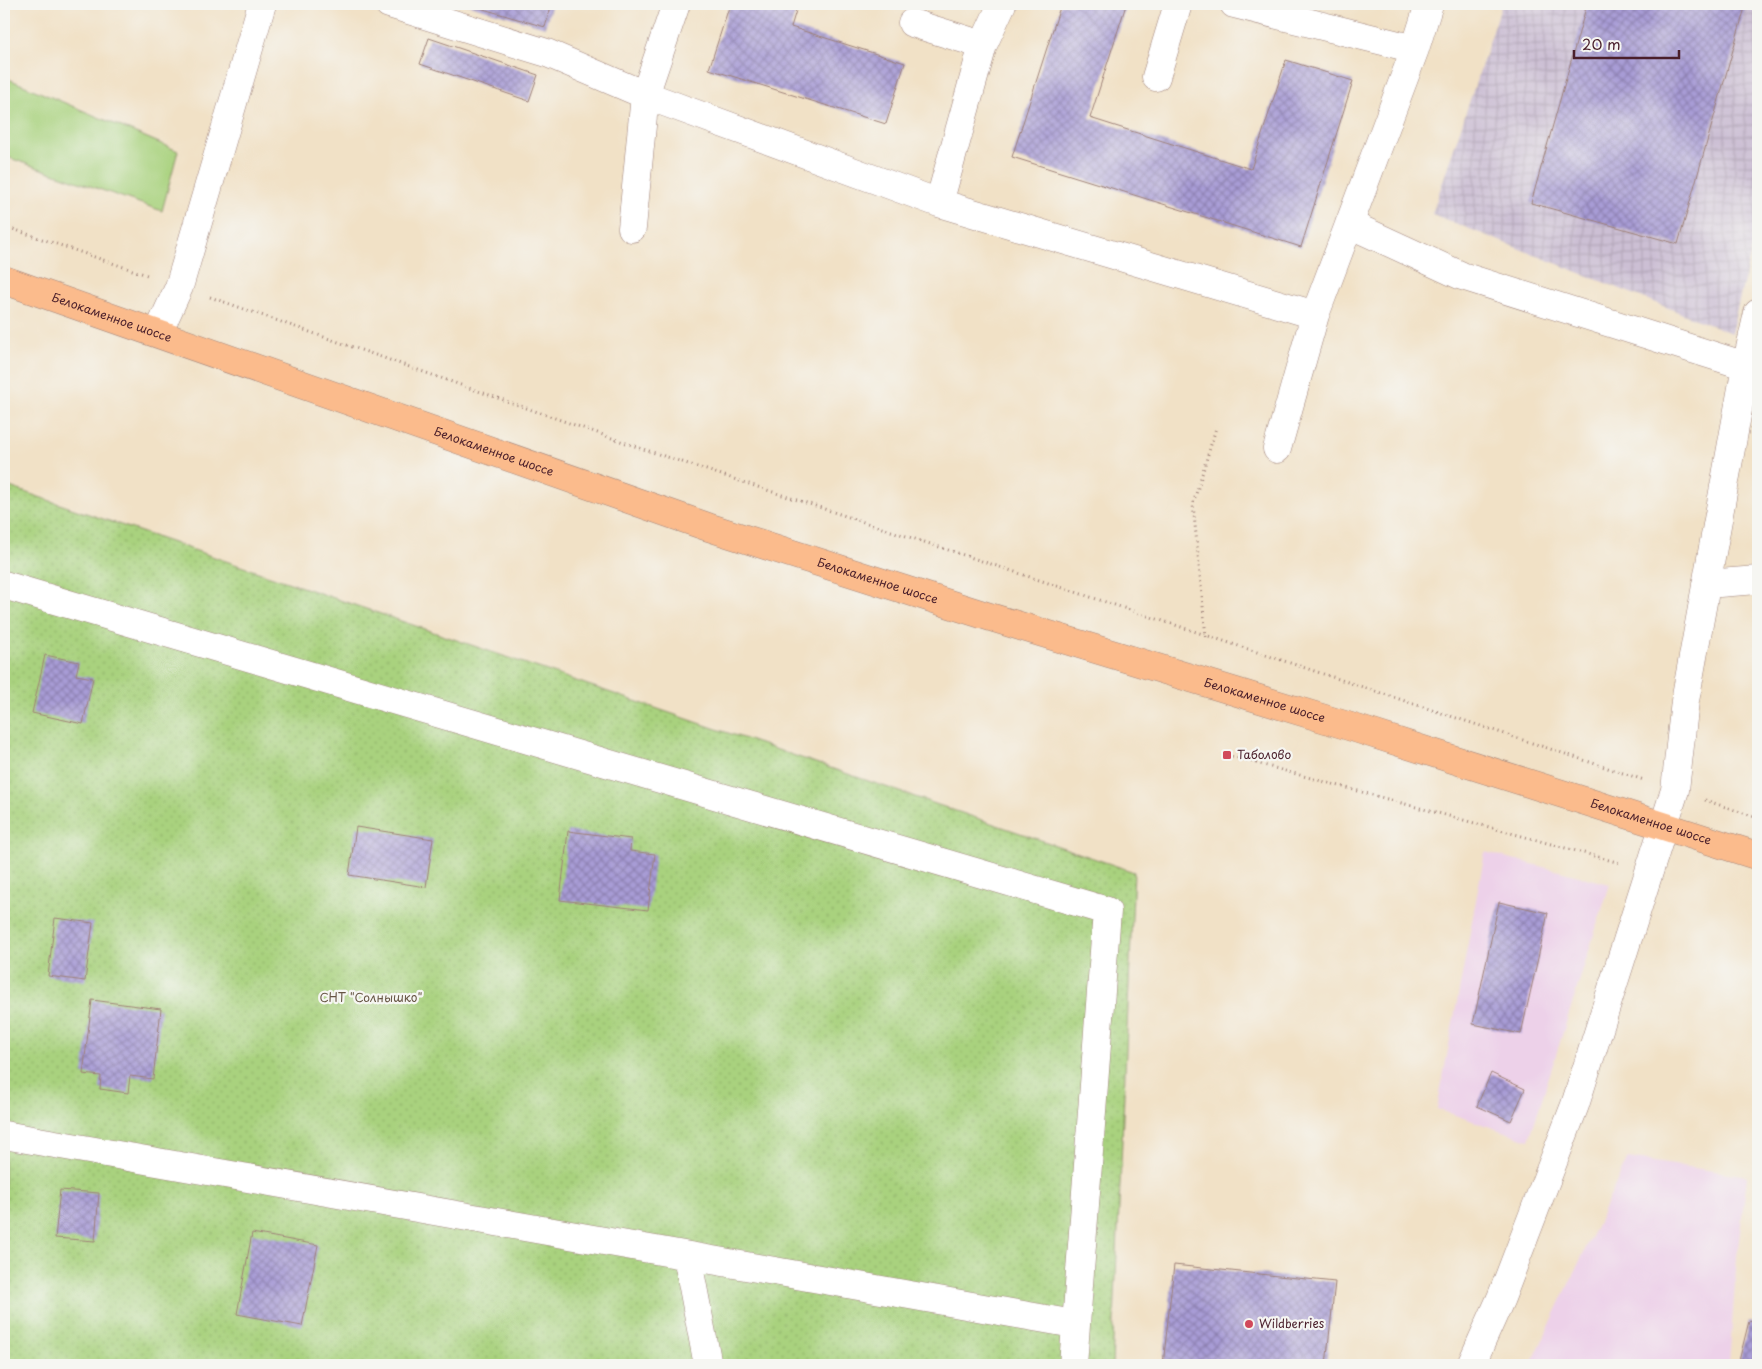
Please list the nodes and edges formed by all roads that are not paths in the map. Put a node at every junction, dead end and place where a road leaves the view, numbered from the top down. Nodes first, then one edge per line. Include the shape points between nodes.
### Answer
1 (262, 4) edge
2 (389, 4) edge
3 (676, 4) edge
4 (1002, 4) edge
5 (1178, 4) edge
6 (1234, 4) edge
7 (1429, 4) edge
8 (912, 23) dead end
9 (983, 45) junction
10 (1415, 49) junction
11 (1156, 77) dead end
12 (645, 95) junction
13 (938, 203) junction
14 (1349, 224) junction
15 (632, 228) dead end
16 (4, 280) edge
17 (1758, 313) edge
18 (1315, 315) junction
19 (158, 333) junction
20 (1746, 366) junction
21 (1277, 449) dead end
22 (1758, 580) edge
23 (1706, 584) junction
24 (4, 585) edge
25 (1664, 826) junction
26 (1758, 856) edge
27 (4, 1135) edge
28 (686, 1256) junction
29 (1074, 1324) junction
30 (708, 1365) edge
31 (1073, 1365) edge
32 (1471, 1365) edge

1 - 19 street via 179,286
2 - 12 street via 548,53
3 - 12 street
4 - 9 street
5 - 11 street
6 - 10 street
7 - 10 street
8 - 9 street
9 - 13 street
10 - 14 street
12 - 13 street
12 - 15 street
13 - 18 street
14 - 18 street
14 - 20 street via 1462,276
16 - 19 main road, Белокаменное шоссе
17 - 20 street
18 - 21 street
19 - 25 main road, Белокаменное шоссе via 708,527
20 - 23 street
22 - 23 street
23 - 25 street via 1685,701 1675,790
24 - 29 street via 1107,911
25 - 26 main road, Белокаменное шоссе
25 - 32 street via 1575,1106 1501,1298
27 - 28 street
28 - 29 street
28 - 30 street
29 - 31 street

